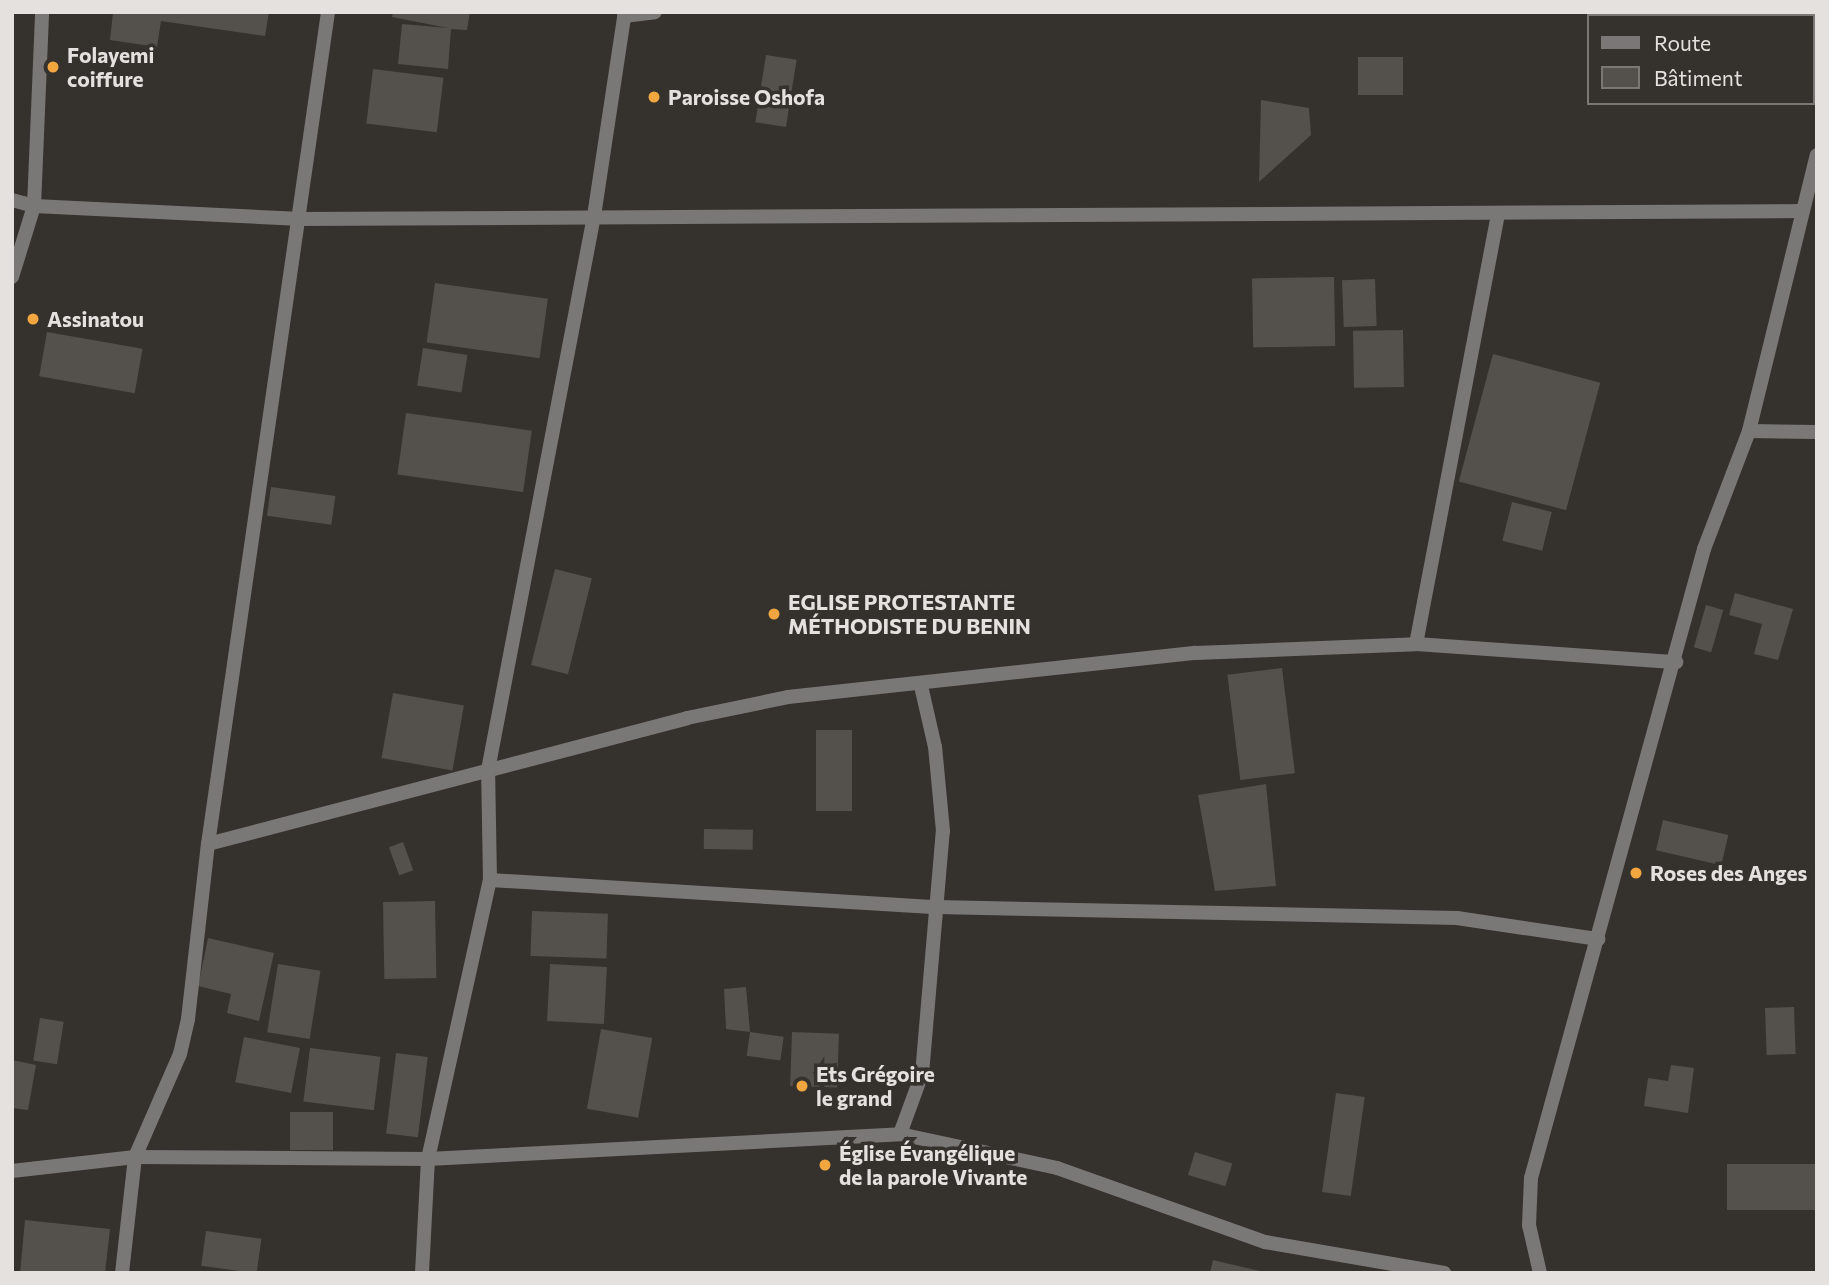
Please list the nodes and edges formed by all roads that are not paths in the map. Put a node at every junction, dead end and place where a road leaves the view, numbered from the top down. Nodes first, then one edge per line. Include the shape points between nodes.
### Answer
1 (42, 12) edge
2 (328, 12) edge
3 (655, 12) edge
4 (625, 14) edge
5 (1817, 155) edge
6 (12, 200) edge
7 (34, 206) junction
8 (1801, 211) junction
9 (1498, 214) junction
10 (594, 216) junction
11 (296, 219) junction
12 (12, 277) edge
13 (1749, 431) junction
14 (1817, 432) edge
15 (1416, 644) junction
16 (1676, 662) junction
17 (921, 686) junction
18 (488, 770) junction
19 (208, 844) junction
20 (490, 880) junction
21 (936, 906) junction
22 (1598, 939) junction
23 (900, 1134) junction
24 (135, 1157) junction
25 (428, 1159) junction
26 (12, 1171) edge
27 (122, 1273) edge
28 (422, 1273) edge
29 (1444, 1273) edge
30 (1540, 1273) edge

1 - 7 street
2 - 11 street
3 - 4 street
4 - 10 street
5 - 8 street
6 - 7 street
7 - 11 street
7 - 12 street
8 - 9 street
8 - 13 street
9 - 10 street
9 - 15 street
10 - 11 street
10 - 18 street
11 - 19 street
13 - 14 street
13 - 16 street via 1704,549
15 - 16 street
15 - 17 street via 1196,653
16 - 22 street
17 - 18 street via 788,697
17 - 21 street via 935,747 943,831
18 - 19 street
18 - 20 street
19 - 24 street via 180,1054
20 - 21 street
20 - 25 street
21 - 22 street via 1457,918
21 - 23 street via 934,977 922,1074
22 - 30 street via 1531,1178 1529,1225
23 - 25 street
23 - 29 street via 1057,1168 1265,1242
24 - 25 street
24 - 26 street
24 - 27 street
25 - 28 street

